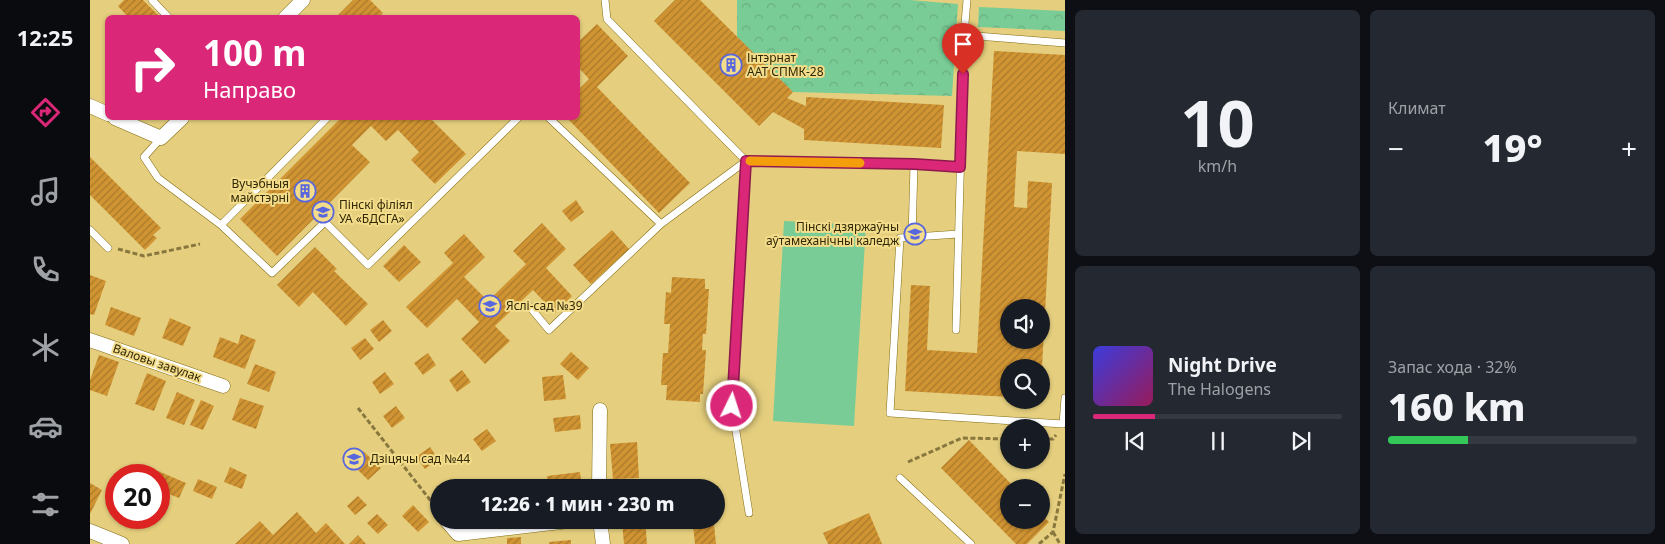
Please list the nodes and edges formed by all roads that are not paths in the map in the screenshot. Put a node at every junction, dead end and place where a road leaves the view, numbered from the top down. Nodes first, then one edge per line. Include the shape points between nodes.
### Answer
1 (152, 0) edge
2 (302, 0) edge
3 (605, 0) edge
4 (967, 0) edge
5 (166, 15) edge
6 (288, 15) edge
7 (964, 35) junction
8 (1065, 43) edge
9 (90, 106) edge
10 (105, 113) edge
11 (120, 120) edge
12 (180, 120) edge
13 (325, 120) edge
14 (516, 120) edge
15 (550, 120) edge
16 (161, 138) junction
17 (746, 161) junction
18 (914, 164) junction
19 (960, 167) junction
20 (661, 224) junction
21 (221, 225) junction
22 (90, 230) edge
23 (958, 234) junction
24 (912, 238) junction
25 (108, 248) dead end
26 (529, 306) dead end
27 (956, 330) dead end
28 (90, 340) edge
29 (223, 386) dead end
30 (1065, 398) edge
31 (600, 410) dead end
32 (900, 478) dead end
33 (600, 479) edge
34 (749, 513) dead end
35 (454, 529) edge
36 (500, 529) edge
37 (601, 529) edge
38 (90, 532) edge
39 (122, 544) edge
40 (603, 544) edge
41 (971, 544) edge

1 - 5 lane
2 - 6 street
3 - 17 lane via 607,19
4 - 7 lane
7 - 8 lane
7 - 19 lane
9 - 10 street
11 - 16 street
12 - 16 street
13 - 21 lane
14 - 21 lane via 368,265 325,222 272,273
15 - 20 lane
16 - 21 lane via 144,157 149,165 158,178
17 - 18 lane
17 - 20 lane
17 - 34 lane via 732,406
18 - 19 lane
18 - 24 lane
19 - 23 lane
20 - 26 lane via 550,330
22 - 25 lane
23 - 24 lane
23 - 27 lane
24 - 30 lane via 900,238 890,413 1064,424
28 - 29 street, Валовы завулак
31 - 33 street
32 - 41 lane
35 - 36 street via 458,534
37 - 40 street
38 - 39 street

